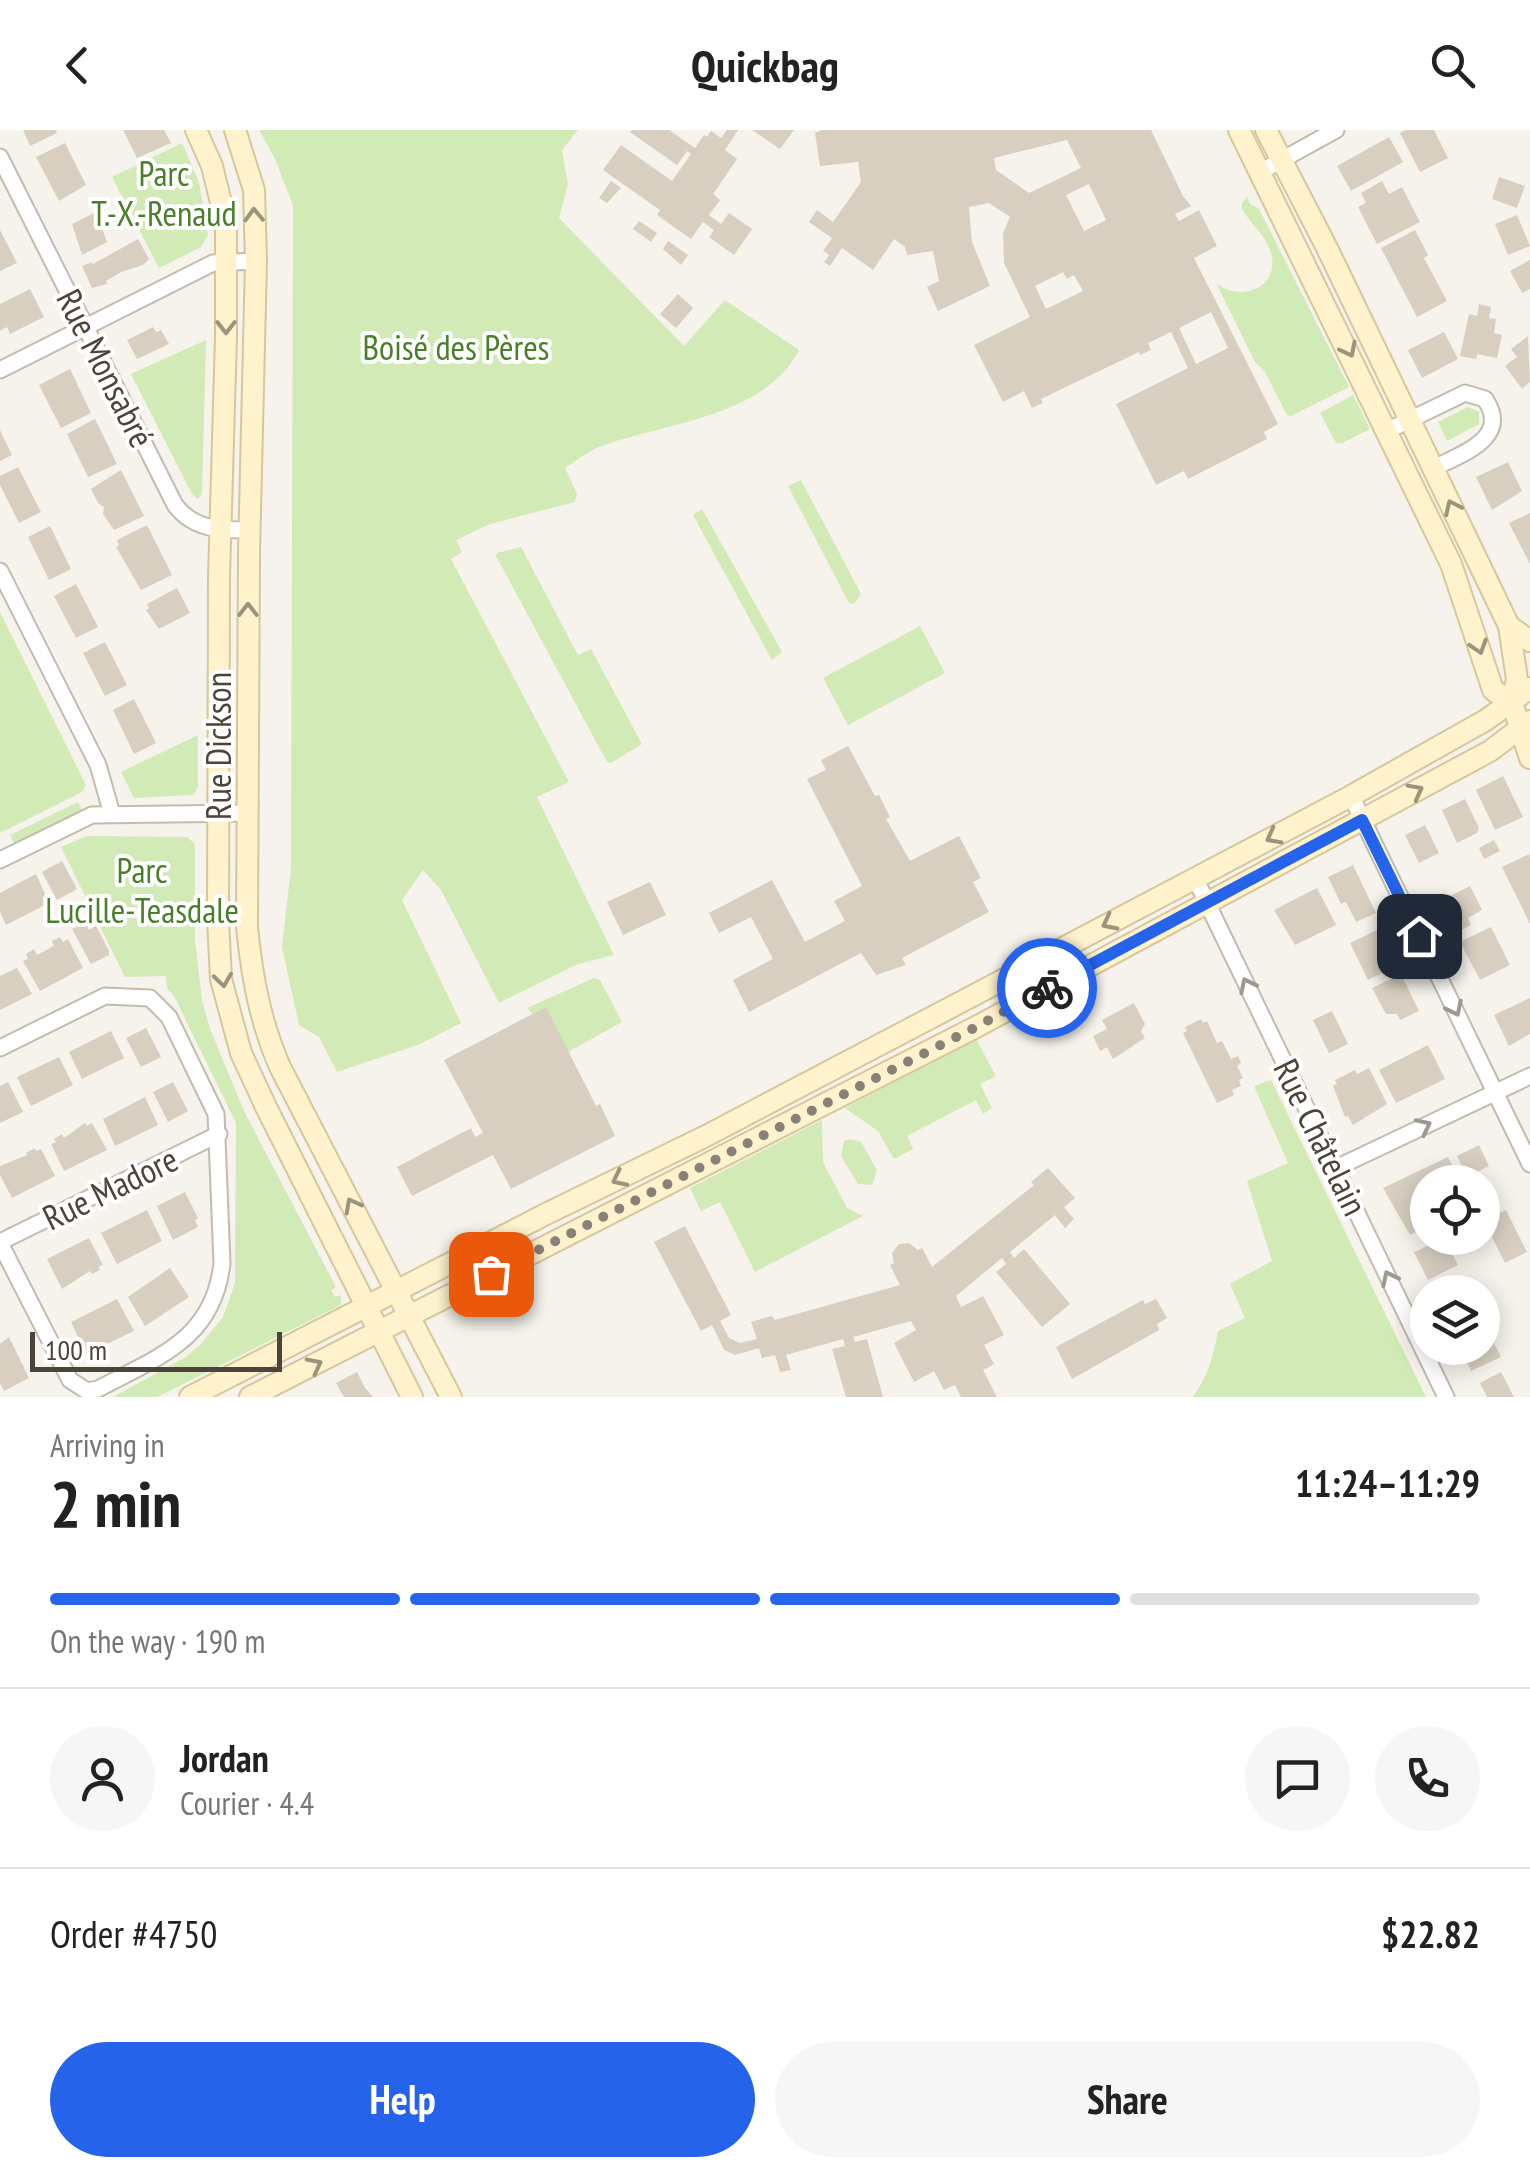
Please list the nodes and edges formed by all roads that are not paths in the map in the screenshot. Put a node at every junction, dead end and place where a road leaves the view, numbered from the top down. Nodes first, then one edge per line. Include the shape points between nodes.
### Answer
1 (196, 130) edge
2 (235, 130) edge
3 (1239, 130) edge
4 (1266, 130) edge
5 (1336, 130) edge
6 (0, 157) edge
7 (1282, 160) junction
8 (1260, 172) junction
9 (226, 260) junction
10 (256, 260) junction
11 (85, 327) junction
12 (0, 370) edge
13 (1410, 419) junction
14 (1388, 430) junction
15 (1434, 468) junction
16 (220, 530) junction
17 (250, 530) junction
18 (0, 572) edge
19 (1509, 626) junction
20 (1530, 641) edge
21 (1530, 688) edge
22 (1512, 702) junction
23 (1525, 725) edge
24 (1530, 758) edge
25 (1351, 796) junction
26 (218, 813) junction
27 (248, 813) junction
28 (112, 814) junction
29 (1362, 820) junction
30 (0, 860) edge
31 (1195, 878) junction
32 (1207, 902) junction
33 (0, 1048) edge
34 (1530, 1076) edge
35 (1495, 1092) junction
36 (219, 1134) junction
37 (1530, 1164) edge
38 (1336, 1168) junction
39 (0, 1242) edge
40 (397, 1292) junction
41 (367, 1308) junction
42 (409, 1316) junction
43 (380, 1332) junction
44 (190, 1397) edge
45 (250, 1397) edge
46 (412, 1397) edge
47 (451, 1397) edge
48 (1446, 1397) edge

1 - 9 main road, Rue Dickson via 220,191
10 -> 2 main road, Rue Dickson via 254,190
3 - 8 main road
4 - 7 main road
5 - 7 street
6 - 11 street, Rue Monsabré
7 - 8 street
7 - 13 main road
8 -> 14 main road
9 - 10 street
9 - 11 street
9 -> 16 main road, Rue Dickson
10 - 17 main road, Rue Dickson
11 - 12 street
11 - 16 street, Rue Monsabré via 175,505 194,523
13 - 14 street
13 - 15 main road
13 - 15 street via 1465,392 1485,398 1494,414 1488,436
14 -> 22 main road via 1451,564 1493,690
19 -> 15 main road
16 - 17 street, Rue Monsabré
16 - 26 main road, Rue Dickson
27 -> 17 main road, Rue Dickson
18 - 28 street via 98,765
19 - 20 main road
19 - 22 main road via 1517,679
21 - 22 main road
22 - 23 main road
22 - 25 main road
23 - 24 main road
29 -> 23 main road via 1490,752
25 - 29 street
25 -> 31 main road
26 - 27 street
26 - 28 street
26 -> 41 main road, Rue Dickson via 221,979 241,1054
40 -> 27 main road, Rue Dickson via 267,1036 249,943
28 - 30 street via 85,818
29 - 32 main road
29 -> 35 street
31 - 32 street, Rue Châtelain
31 -> 40 main road
38 -> 32 street, Rue Châtelain
32 - 42 main road
33 - 36 street via 104,996 150,998 164,1010 211,1097
34 - 35 street
35 - 37 street
38 -> 35 street
36 - 39 street, Rue Madore
36 - 39 street via 217,1298 180,1343 98,1389 81,1390 70,1380
48 -> 38 street, Rue Châtelain
40 - 41 main road
40 - 42 main road, Rue Dickson
41 - 43 main road, Rue Dickson
41 - 44 main road
42 - 43 main road
42 - 47 main road, Rue Dickson
45 -> 43 main road
43 - 46 main road, Rue Dickson

